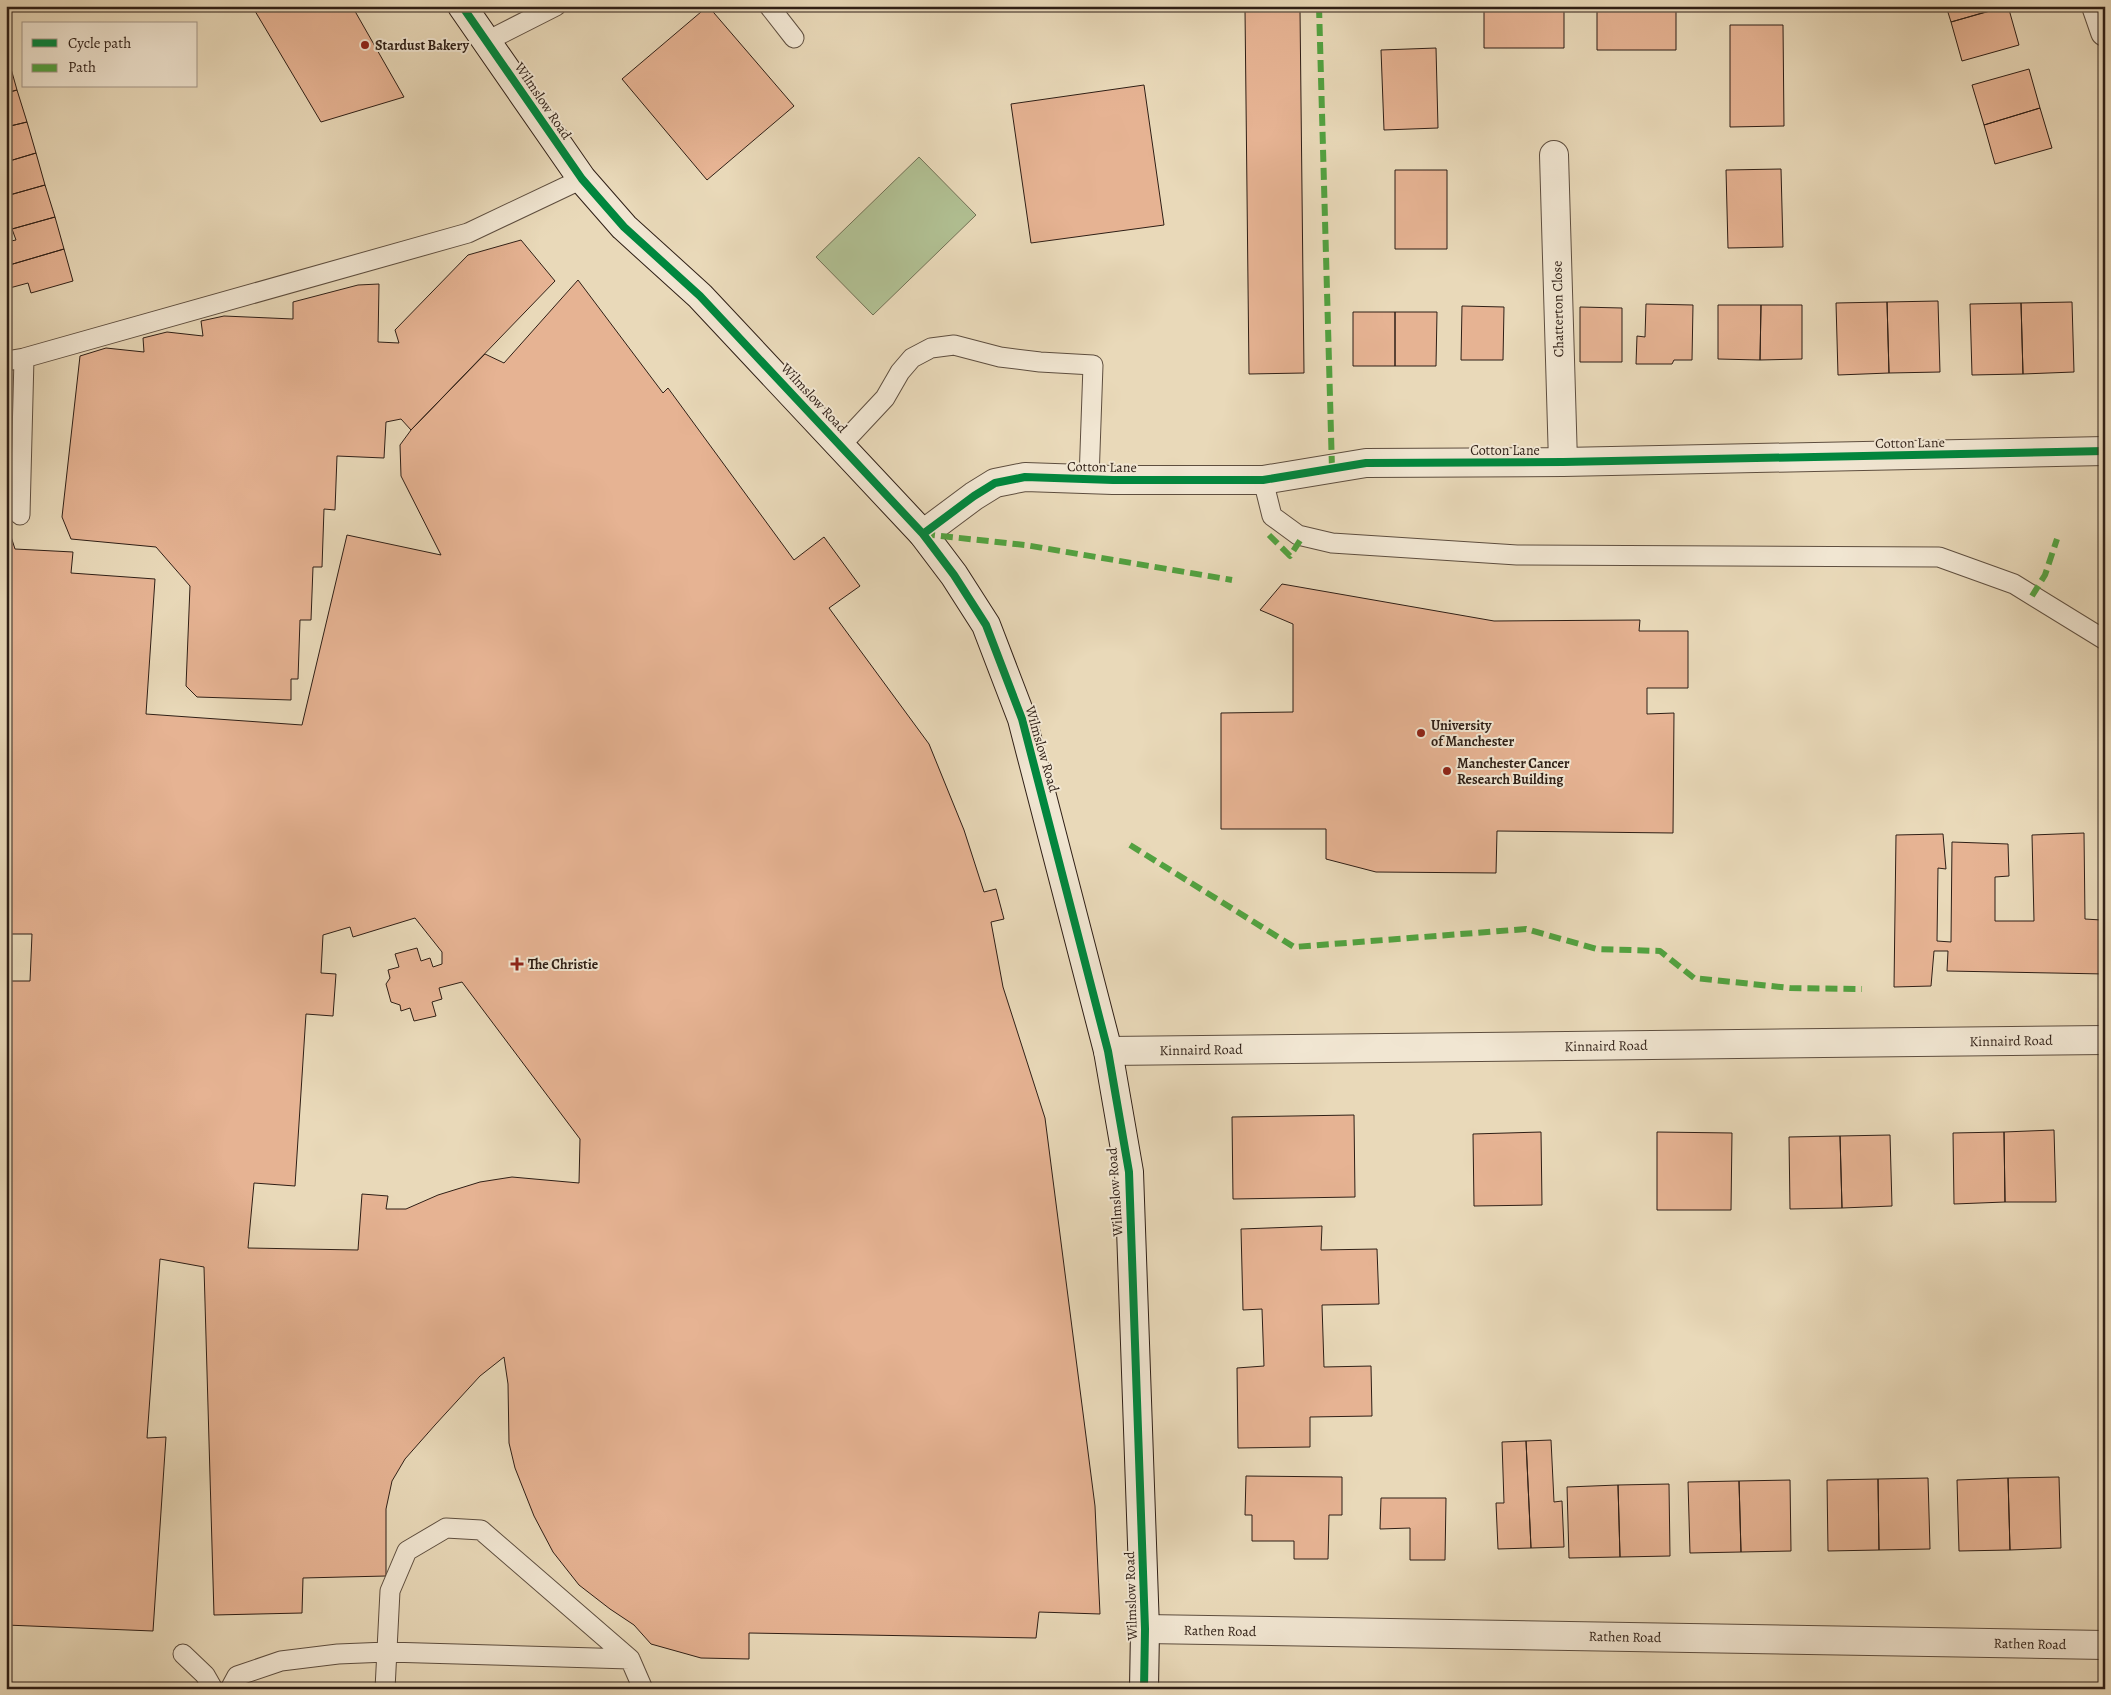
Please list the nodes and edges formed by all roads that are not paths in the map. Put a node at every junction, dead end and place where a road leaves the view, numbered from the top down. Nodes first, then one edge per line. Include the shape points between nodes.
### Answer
1 (462, 6) edge
2 (556, 6) edge
3 (769, 6) edge
4 (2096, 6) edge
5 (2105, 32) edge
6 (794, 38) dead end
7 (487, 41) junction
8 (1554, 156) dead end
9 (582, 179) junction
10 (15, 360) edge
11 (841, 445) junction
12 (2105, 451) edge
13 (1563, 462) junction
14 (1089, 480) junction
15 (1262, 480) junction
16 (20, 515) dead end
17 (923, 534) junction
18 (2105, 640) edge
19 (2105, 1040) edge
20 (1108, 1051) junction
21 (1145, 1629) junction
22 (2105, 1645) edge
23 (387, 1652) junction
24 (183, 1654) dead end
25 (630, 1659) junction
26 (213, 1689) edge
27 (230, 1689) edge
28 (385, 1689) edge
29 (643, 1689) edge
30 (1144, 1689) edge

1 - 7 street, Wilmslow Road
2 - 7 lane
3 - 6 lane
4 - 5 street
7 - 9 street, Wilmslow Road
8 - 13 street, Chatterton Close
9 - 10 lane via 468,232
9 - 11 street, Wilmslow Road via 624,227 700,296
10 - 16 lane
11 - 14 lane via 885,398 912,358 931,348 954,345 1000,357 1093,365
11 - 17 street, Wilmslow Road
12 - 13 street, Cotton Lane
13 - 15 street, Cotton Lane via 1366,463
14 - 15 street, Cotton Lane
14 - 17 street, Cotton Lane via 1025,477 995,483
15 - 18 lane via 1272,516 1298,535 1332,543 1517,555 1939,558 2014,584
17 - 20 street, Wilmslow Road via 986,625 1022,719
19 - 20 street, Kinnaird Road
20 - 21 street, Wilmslow Road via 1129,1172
21 - 22 street, Rathen Road
21 - 30 street, Wilmslow Road
23 - 25 lane
23 - 25 lane via 390,1591 407,1552 446,1528 481,1530
23 - 27 lane via 281,1661 237,1676
23 - 28 lane
24 - 26 lane via 205,1675
25 - 29 lane

